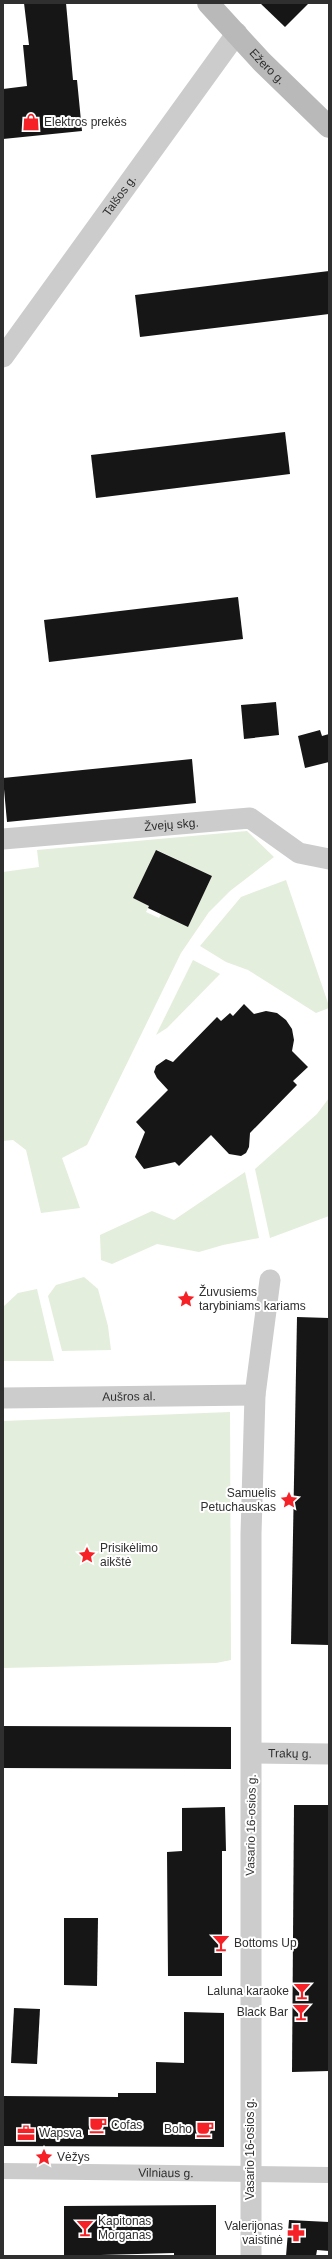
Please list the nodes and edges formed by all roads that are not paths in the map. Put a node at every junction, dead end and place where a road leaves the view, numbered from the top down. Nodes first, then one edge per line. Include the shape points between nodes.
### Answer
1 (208, 3) edge
2 (237, 34) junction
3 (329, 127) edge
4 (3, 358) edge
5 (3, 839) edge
6 (329, 859) edge
7 (270, 1280) dead end
8 (254, 1395) junction
9 (3, 1398) edge
10 (252, 1753) junction
11 (329, 1754) edge
12 (3, 2171) edge
13 (250, 2175) junction
14 (329, 2175) edge
15 (251, 2256) edge

1 - 2 main road, Ežero g.
2 - 3 main road, Ežero g.
2 - 4 street, Talšos g.
5 - 6 street, Žvejų skg. via 250,818 299,853
7 - 8 street, Vasario 16-osios g.
8 - 9 street, Aušros al.
8 - 10 street, Vasario 16-osios g. via 251,1534
10 - 11 street, Trakų g.
10 - 13 street, Vasario 16-osios g.
12 - 13 street, Vilniaus g.
13 - 14 street, Vilniaus g.
13 - 15 street, Vasario 16-osios g.

